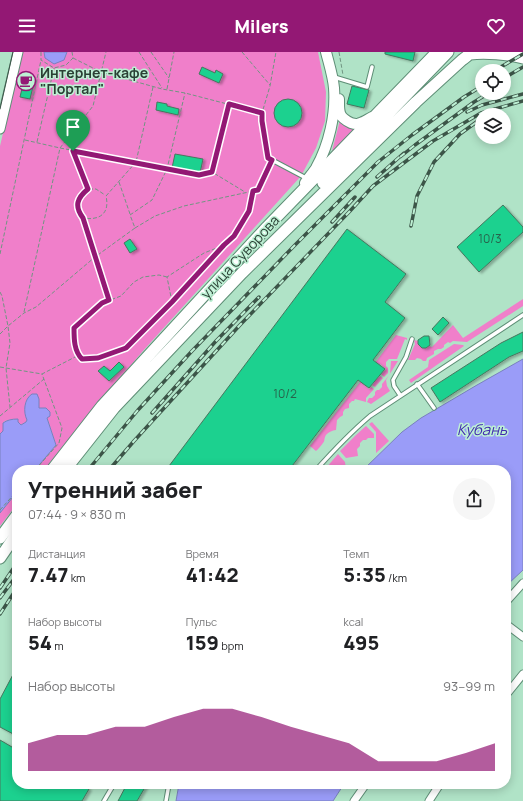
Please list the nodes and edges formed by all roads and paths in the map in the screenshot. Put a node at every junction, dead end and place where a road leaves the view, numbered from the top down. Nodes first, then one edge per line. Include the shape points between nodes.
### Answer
1 (18, 52) edge
2 (42, 52) edge
3 (72, 52) edge
4 (106, 52) edge
5 (139, 52) edge
6 (152, 52) edge
7 (174, 52) edge
8 (242, 52) edge
9 (276, 52) edge
10 (326, 52) edge
11 (334, 52) edge
12 (339, 52) edge
13 (437, 52) edge
14 (448, 52) edge
15 (503, 53) edge
16 (72, 58) junction
17 (523, 58) edge
18 (41, 60) junction
19 (54, 68) junction
20 (372, 68) dead end
21 (101, 72) junction
22 (169, 78) junction
23 (338, 79) junction
24 (153, 86) junction
25 (270, 86) junction
26 (162, 89) junction
27 (166, 90) junction
28 (185, 93) junction
29 (229, 104) junction
30 (384, 110) junction
31 (262, 113) junction
32 (0, 129) edge
33 (25, 140) junction
34 (37, 143) junction
35 (60, 148) junction
36 (73, 151) junction
37 (272, 160) junction
38 (136, 162) junction
39 (167, 169) junction
40 (212, 172) junction
41 (308, 179) junction
42 (119, 182) junction
43 (88, 189) junction
44 (253, 191) junction
45 (245, 193) junction
46 (106, 196) junction
47 (285, 209) junction
48 (130, 215) junction
49 (83, 218) junction
50 (135, 228) junction
51 (224, 245) junction
52 (0, 254) edge
53 (95, 257) junction
54 (242, 273) junction
55 (167, 277) junction
56 (0, 292) edge
57 (109, 300) junction
58 (172, 302) junction
59 (24, 313) junction
60 (523, 315) edge
61 (8, 326) junction
62 (0, 334) edge
63 (412, 339) dead end
64 (79, 355) junction
65 (0, 367) edge
66 (6, 368) junction
67 (42, 374) junction
68 (44, 379) junction
69 (418, 384) junction
70 (400, 395) junction
71 (10, 407) junction
72 (434, 408) dead end
73 (0, 416) edge
74 (39, 465) edge
75 (56, 465) edge
76 (69, 465) edge
77 (320, 465) edge
78 (12, 497) edge
79 (0, 510) edge
80 (12, 522) edge
81 (0, 538) edge
82 (12, 540) edge
83 (0, 558) edge
84 (523, 583) edge
85 (511, 596) edge
86 (511, 628) edge
87 (523, 638) edge
88 (523, 674) edge
89 (511, 689) edge
90 (111, 789) edge
91 (168, 789) edge
92 (362, 789) edge
93 (437, 789) edge
94 (104, 801) edge
95 (166, 801) edge
96 (354, 801) edge
97 (429, 801) edge

1 - 32 street
2 - 18 path
3 - 16 path
4 - 21 path
5 - 26 path
6 - 22 path
7 - 22 path
8 - 25 path
9 - 25 path
10 - 23 main road
11 - 23 main road
12 - 23 path
13 - 30 main road, улица Суворова
14 - 30 main road, улица Суворова
15 - 17 main road, улица Суворова
15 - 54 main road, улица Суворова via 476,53 462,60
16 - 19 path via 66,65
16 - 21 path
18 - 19 path
18 - 33 path
19 - 34 path
20 - 23 lane via 367,87
21 - 24 path
21 - 35 path via 93,106
22 - 27 path
23 - 30 main road via 339,110 342,118 356,124
23 - 41 main road via 328,138
24 - 26 path
24 - 38 path
25 - 31 path
26 - 27 path
27 - 28 path
28 - 29 path
28 - 39 path
29 - 31 path
29 - 40 path
30 - 47 main road, улица Суворова
30 - 54 main road, улица Суворова
31 - 37 path via 268,158
33 - 34 path
33 - 52 path
34 - 35 path
35 - 36 path
35 - 59 path
36 - 38 path
36 - 43 path
37 - 41 lane
37 - 44 path via 258,190
38 - 39 path
38 - 42 path
39 - 40 path via 199,175
39 - 48 path via 152,200
40 - 45 path
41 - 47 main road
42 - 46 path
42 - 48 path
43 - 46 path via 96,189
43 - 49 path via 78,199 77,208
44 - 45 path
44 - 51 path via 249,211 234,236
45 - 50 path via 184,206 155,216
46 - 49 path via 108,204 101,217 91,220
47 - 75 main road, улица Суворова via 102,406
48 - 50 path
49 - 53 path
50 - 53 path
51 - 55 path via 204,253
51 - 58 path
53 - 57 path
53 - 59 path via 36,307
54 - 76 main road, улица Суворова via 114,408
55 - 57 path via 159,274 143,277 134,282 121,296
55 - 58 path
56 - 61 path
57 - 64 path via 102,303 74,328 74,342
58 - 64 path via 126,348 98,358 82,359
59 - 61 path
60 - 69 lane
61 - 62 path
61 - 66 path via 10,342
63 - 70 lane via 406,357 393,380
64 - 67 path
65 - 66 path
66 - 67 path
66 - 71 path
67 - 68 path
68 - 71 path
68 - 74 path via 62,428 59,443
69 - 70 lane
69 - 72 lane
70 - 77 lane via 352,431
71 - 73 path
78 - 79 path
80 - 81 main road
82 - 83 main road
84 - 85 street
86 - 87 street
88 - 89 street
90 - 94 lane
91 - 95 lane
92 - 96 street
93 - 97 street

